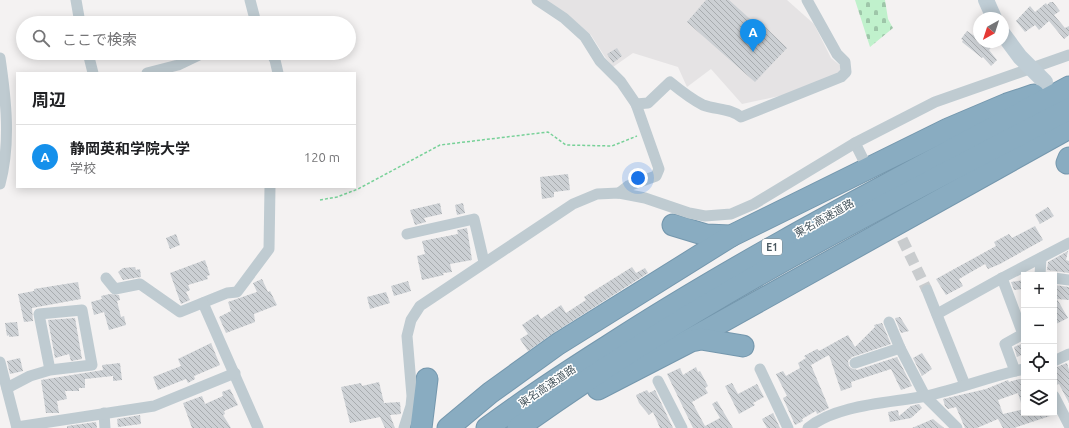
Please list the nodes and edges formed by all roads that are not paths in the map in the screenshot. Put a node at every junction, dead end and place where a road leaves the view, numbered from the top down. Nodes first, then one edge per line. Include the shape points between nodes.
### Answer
1 (76, 0) edge
2 (250, 0) edge
3 (537, 0) edge
4 (807, 0) edge
5 (986, 0) edge
6 (991, 12) edge
7 (79, 16) edge
8 (254, 16) edge
9 (1009, 42) edge
10 (1069, 55) edge
11 (0, 58) edge
12 (90, 60) edge
13 (188, 60) edge
14 (275, 60) edge
15 (1030, 68) junction
16 (94, 72) edge
17 (151, 72) edge
18 (278, 72) edge
19 (1045, 82) dead end
20 (1069, 84) edge
21 (1069, 87) edge
22 (636, 104) junction
23 (1069, 109) edge
24 (1069, 128) edge
25 (855, 143) junction
26 (864, 161) tunnel mouth
27 (0, 184) edge
28 (270, 188) edge
29 (619, 193) junction
30 (673, 225) dead end
31 (407, 234) dead end
32 (731, 236) junction
33 (1069, 244) edge
34 (1041, 258) junction
35 (484, 262) junction
36 (1040, 272) edge
37 (106, 278) dead end
38 (1002, 278) junction
39 (1057, 278) edge
40 (1069, 280) edge
41 (927, 290) tunnel mouth
42 (203, 302) junction
43 (937, 314) junction
44 (889, 322) dead end
45 (743, 346) dead end
46 (900, 348) junction
47 (666, 352) junction
48 (1069, 354) edge
49 (1057, 360) edge
50 (0, 362) edge
51 (855, 363) dead end
52 (760, 369) dead end
53 (50, 370) junction
54 (1019, 370) edge
55 (234, 373) junction
56 (427, 379) dead end
57 (658, 381) dead end
58 (965, 385) junction
59 (7, 388) junction
60 (925, 396) junction
61 (1057, 402) edge
62 (104, 413) junction
63 (1069, 425) edge
64 (17, 427) edge
65 (105, 428) edge
66 (258, 428) edge
67 (404, 428) edge
68 (421, 428) edge
69 (448, 428) edge
70 (487, 428) edge
71 (518, 428) edge
72 (531, 428) edge
73 (682, 428) edge
74 (788, 428) edge
75 (808, 428) edge
76 (957, 428) edge

1 - 7 street
2 - 8 street
3 - 22 street via 564,18 585,37 600,61 621,82
4 - 22 street via 837,54 845,62 846,72 841,77 741,117 735,112 705,105 689,98 670,82 648,103
5 - 6 street
9 - 15 street
10 - 15 street
11 - 27 street via 7,126
12 - 16 street
13 - 17 street
14 - 18 street
15 - 19 street
15 - 25 street via 935,102
20 - 32 highway via 1007,104 948,129
21 - 70 highway, 東名高速道路 / E1 via 882,186 684,298 587,359
22 - 29 street via 658,163 658,173 628,186
23 - 71 highway, 東名高速道路 / E1 via 904,194 681,321
24 - 47 highway
25 - 26 street
25 - 29 street via 754,204 731,214 705,216
28 - 42 street via 269,250 237,292
29 - 35 street via 597,194 572,204
30 - 32 highway via 706,236
31 - 35 street via 474,219
32 - 69 highway via 558,344 490,393
33 - 34 street
34 - 36 street
34 - 38 street
35 - 67 street via 429,298 411,320 407,336 412,380 411,406
37 - 42 street via 115,288 140,284 180,312
38 - 43 street
38 - 54 street via 1023,334 1005,344
39 - 40 street
41 - 43 street
42 - 55 street
43 - 58 street
44 - 46 street
45 - 47 highway via 701,339
46 - 51 street
46 - 60 street
47 - 72 highway
48 - 49 street
50 - 59 street
52 - 74 street
53 - 53 street via 92,365 82,310 39,314
53 - 59 street via 30,376
54 - 58 street
55 - 62 street via 154,406
55 - 66 street
56 - 68 highway
57 - 73 street
58 - 60 street
59 - 64 street
60 - 75 street via 844,412 819,420
60 - 76 street
61 - 63 street
62 - 64 street
62 - 65 street

